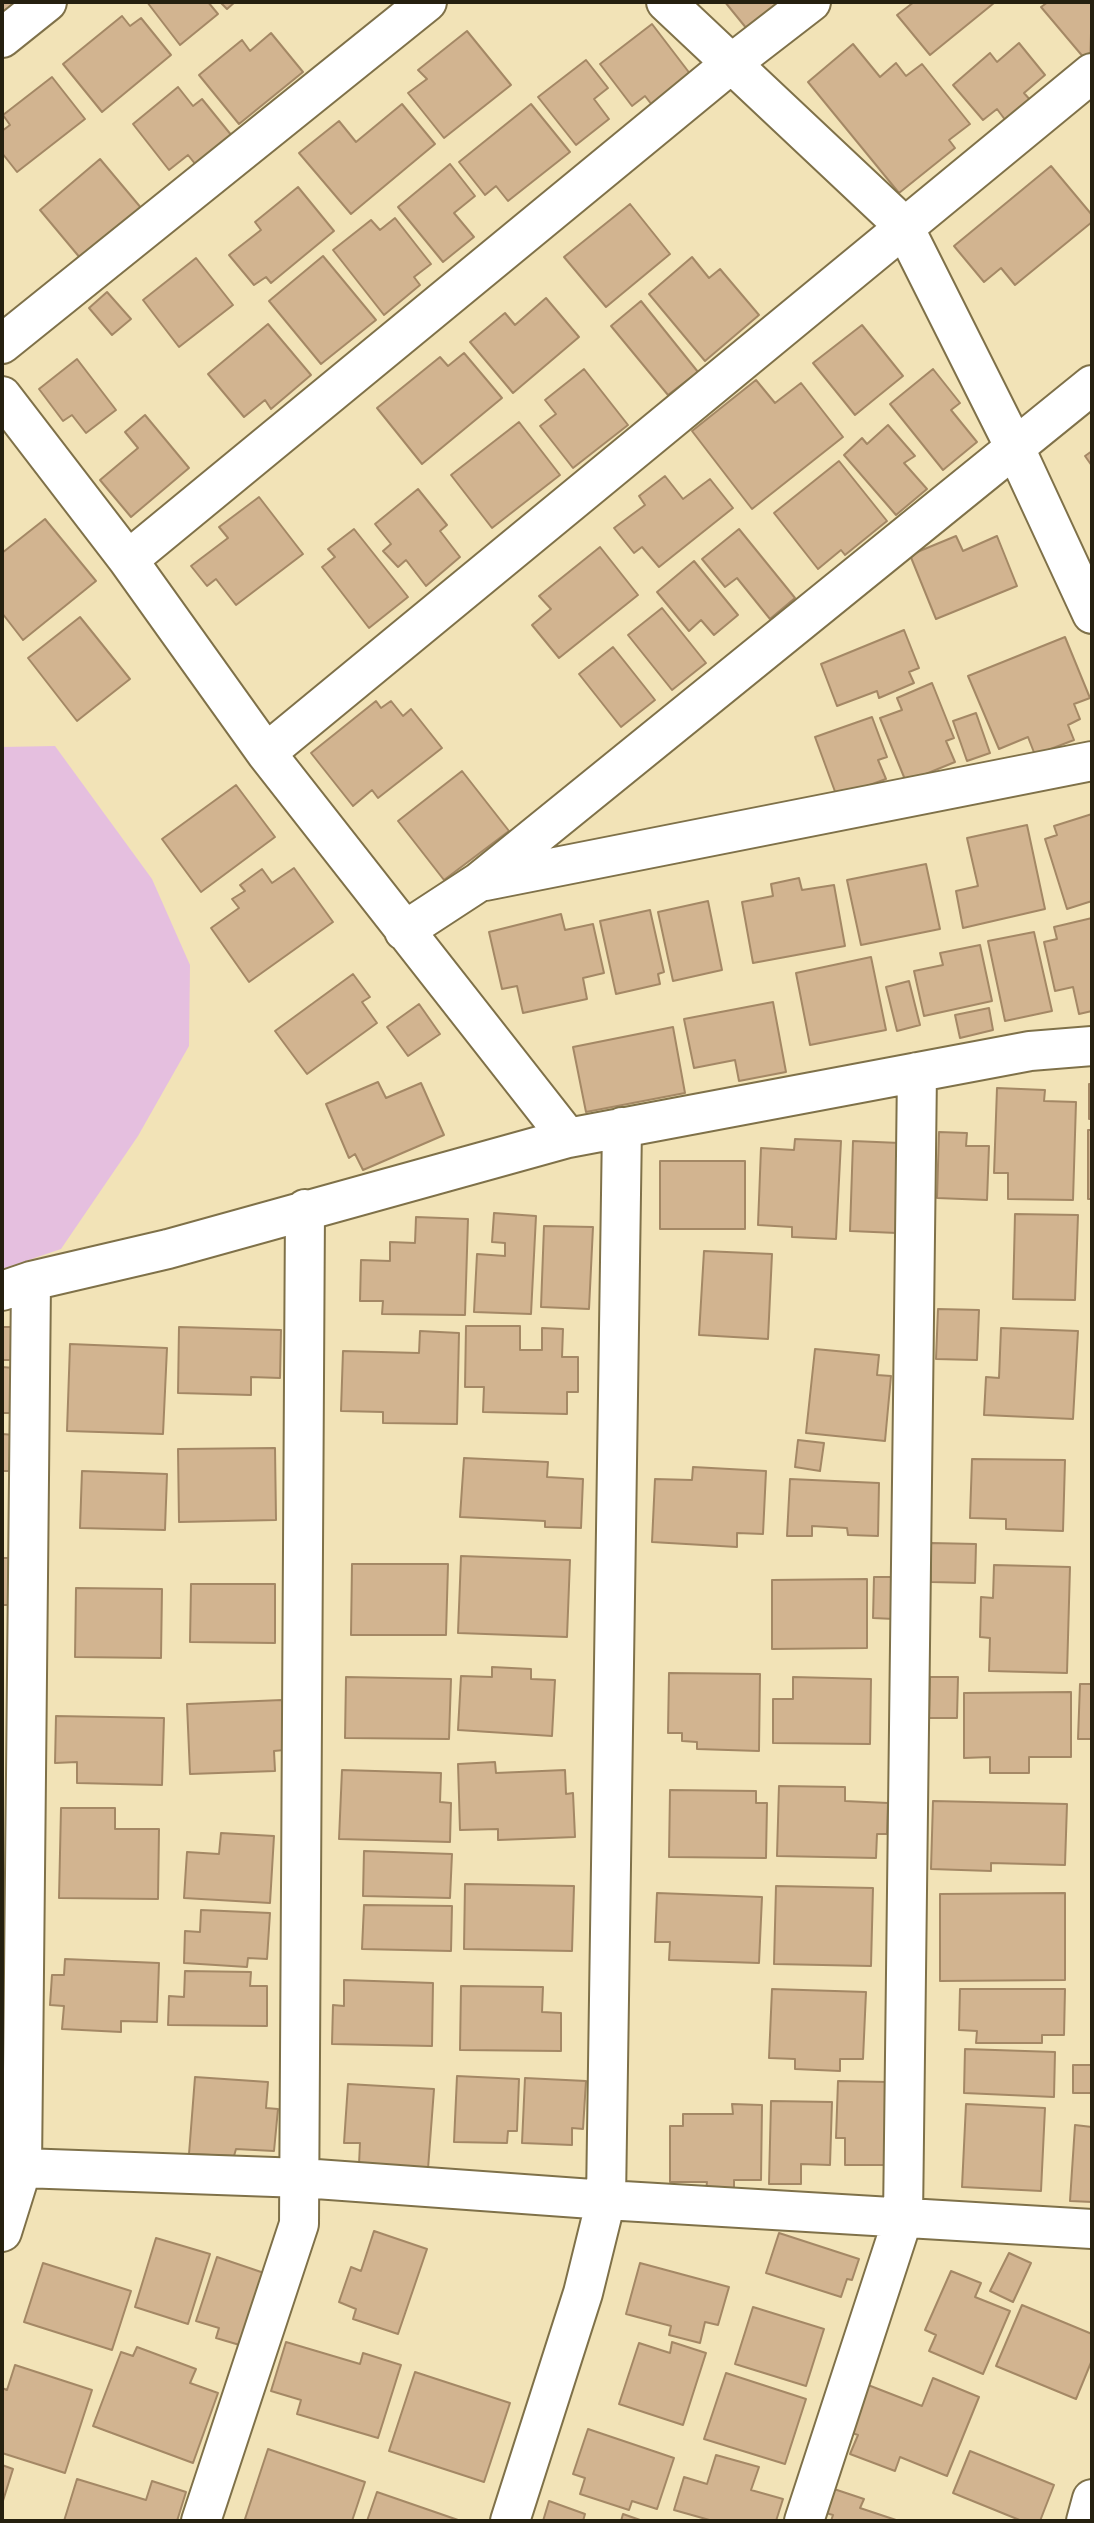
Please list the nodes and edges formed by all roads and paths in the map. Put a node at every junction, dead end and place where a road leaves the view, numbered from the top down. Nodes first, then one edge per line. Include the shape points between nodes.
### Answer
1 (47, 2) edge
2 (427, 2) edge
3 (666, 2) edge
4 (811, 2) edge
5 (2, 38) edge
6 (732, 63) junction
7 (1092, 73) edge
8 (903, 225) junction
9 (2, 344) edge
10 (1092, 385) edge
11 (2, 396) edge
12 (1015, 448) junction
13 (128, 560) junction
14 (1092, 614) edge
15 (266, 753) junction
16 (1092, 761) edge
17 (479, 882) junction
18 (404, 931) junction
19 (1092, 1046) edge
20 (917, 1072) junction
21 (622, 1127) junction
22 (568, 1138) junction
23 (305, 1209) junction
24 (16, 1286) edge
25 (22, 2168) junction
26 (302, 2178) junction
27 (606, 2200) junction
28 (903, 2218) junction
29 (1092, 2229) edge
30 (2, 2232) edge
31 (1092, 2498) edge
32 (201, 2521) edge
33 (510, 2521) edge
34 (804, 2521) edge
35 (1086, 2521) edge

1 - 5 street
2 - 9 street
3 - 6 street
4 - 6 street
6 - 8 street
6 - 13 street
7 - 8 street
8 - 12 street
8 - 15 street
10 - 12 street
11 - 13 street
12 - 14 street
12 - 17 street
13 - 15 street
15 - 18 street
16 - 17 street
17 - 18 street
18 - 22 street
19 - 20 street via 1030,1051
20 - 21 street
20 - 28 street
21 - 22 street
21 - 27 street
22 - 23 street
23 - 24 street
23 - 26 street
24 - 25 street
25 - 26 street
25 - 30 street
26 - 27 street
26 - 32 street via 299,2224
27 - 28 street
27 - 33 street via 583,2294
28 - 29 street
28 - 34 street
31 - 35 street

